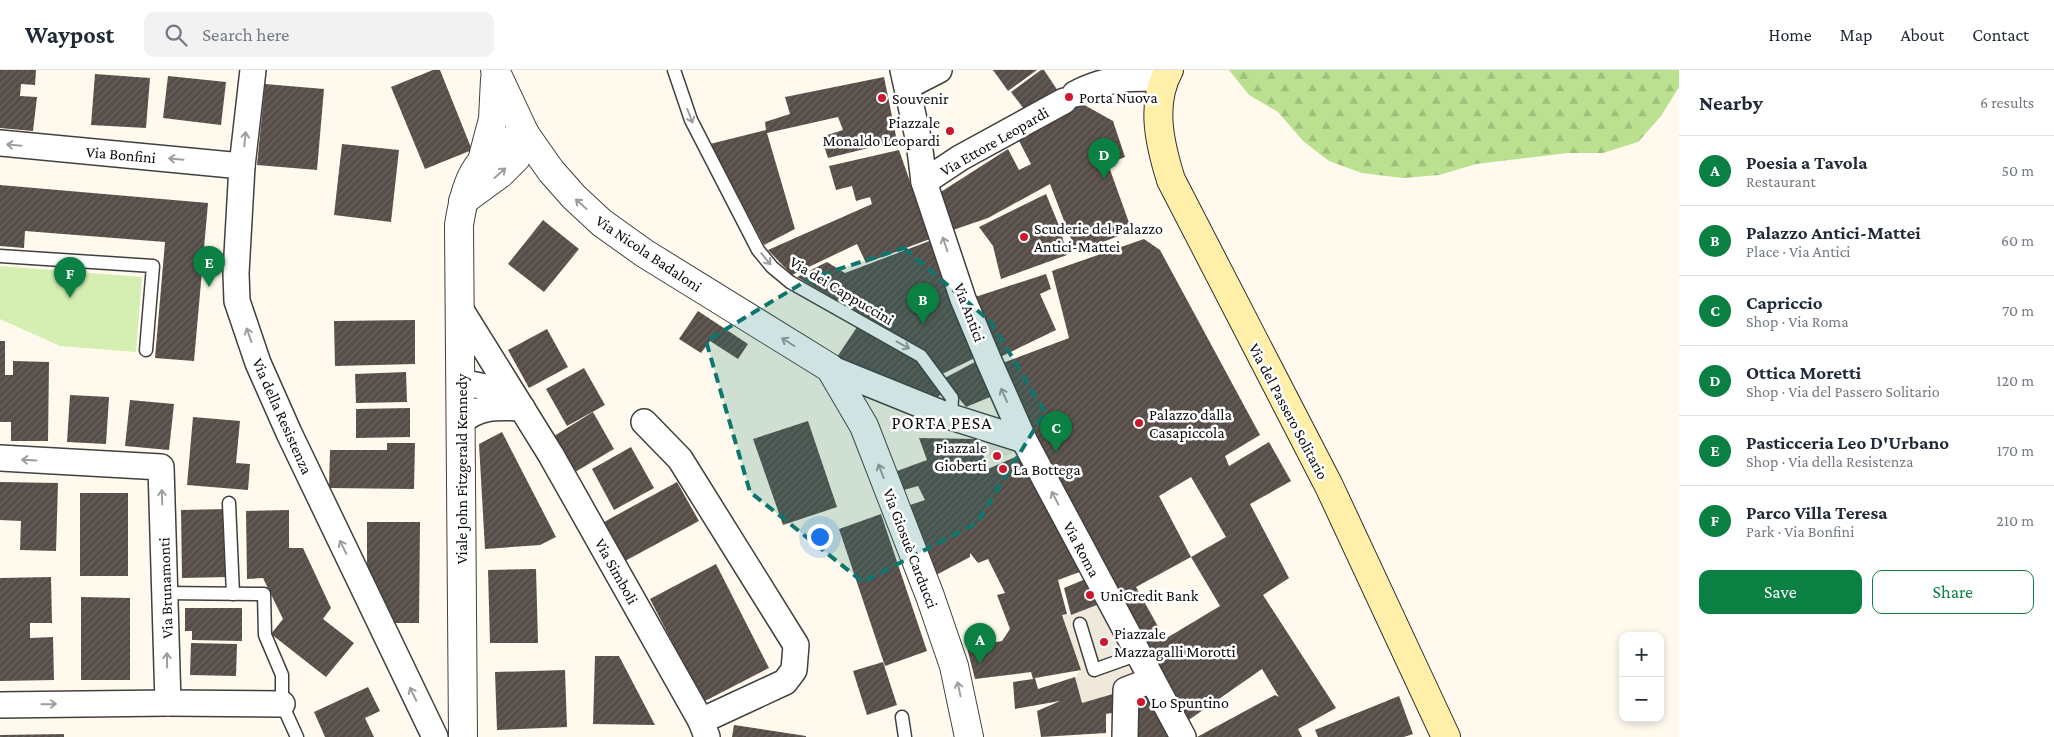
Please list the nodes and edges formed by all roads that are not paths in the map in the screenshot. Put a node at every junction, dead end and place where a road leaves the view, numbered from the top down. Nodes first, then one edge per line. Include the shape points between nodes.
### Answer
1 (253, 70) edge
2 (495, 70) edge
3 (674, 70) edge
4 (939, 70) edge
5 (1167, 75) edge
6 (906, 78) edge
7 (525, 134) junction
8 (0, 143) edge
9 (483, 157) junction
10 (242, 166) junction
11 (924, 182) junction
12 (463, 201) junction
13 (0, 256) edge
14 (460, 306) junction
15 (146, 350) dead end
16 (460, 350) junction
17 (489, 354) junction
18 (830, 368) junction
19 (460, 382) junction
20 (522, 408) junction
21 (951, 417) junction
22 (644, 422) dead end
23 (460, 423) junction
24 (1024, 440) junction
25 (0, 458) edge
26 (229, 503) dead end
27 (166, 593) junction
28 (233, 594) junction
29 (1080, 624) dead end
30 (1139, 654) junction
31 (1152, 680) junction
32 (168, 703) junction
33 (282, 704) junction
34 (0, 705) edge
35 (902, 717) dead end
36 (704, 729) edge
37 (296, 737) edge
38 (435, 737) edge
39 (463, 737) edge
40 (905, 737) edge
41 (969, 737) edge
42 (1125, 737) edge
43 (1183, 737) edge
44 (1446, 737) edge

10 -> 1 street, Via della Resistenza
2 - 7 street, Via Nicola Badaloni
2 - 9 street, Via Nicola Badaloni via 493,120
3 -> 21 lane, Via dei Cappuccini via 691,120 758,250 790,282 921,356 952,398
4 - 6 street
5 - 11 street, Via Ettore Leopardi via 1093,84 960,158
5 - 44 main road, Via del Passero Solitario via 1159,109 1159,132 1172,180 1329,486
6 - 11 street
7 - 9 street, Viale John Fitzgerald Kennedy via 504,142
12 -> 7 street via 516,158
18 -> 7 street, Via Nicola Badaloni via 644,253 602,223 551,171
10 -> 8 street, Via Bonfini
9 - 12 street, Viale John Fitzgerald Kennedy via 470,178
38 -> 10 street, Via della Resistenza via 289,433 255,354 238,301 236,273
24 -> 11 street, Via Antici via 964,299
12 - 14 street, Viale John Fitzgerald Kennedy via 459,225
13 - 15 lane via 153,266
14 - 16 street, Viale John Fitzgerald Kennedy
14 - 17 street, Via Simboli
16 - 17 street via 474,348
16 - 19 street, Viale John Fitzgerald Kennedy
17 - 20 street, Via Simboli
18 - 21 street
41 -> 18 street, Via Giosuè Carducci via 954,666 930,596 864,426
19 - 20 street, Via Simboli via 491,388
19 - 23 street, Viale John Fitzgerald Kennedy
20 - 23 street via 483,409 469,414
20 - 36 street, Via Simboli
21 - 24 street
22 - 36 street via 680,459 796,645 794,670 785,682
23 - 39 street, Viale John Fitzgerald Kennedy
30 -> 24 street, Via Roma
27 -> 25 street, Via Brunamonti via 161,467
26 - 28 lane
27 - 28 lane
32 -> 27 street, Via Brunamonti
28 - 33 lane via 264,594 265,634 282,675
29 - 30 lane via 1094,670
30 - 31 street, Via Roma
31 - 42 street via 1126,690
31 - 43 street, Via Roma
32 - 33 street
34 -> 32 street
33 - 37 lane
35 - 40 lane

